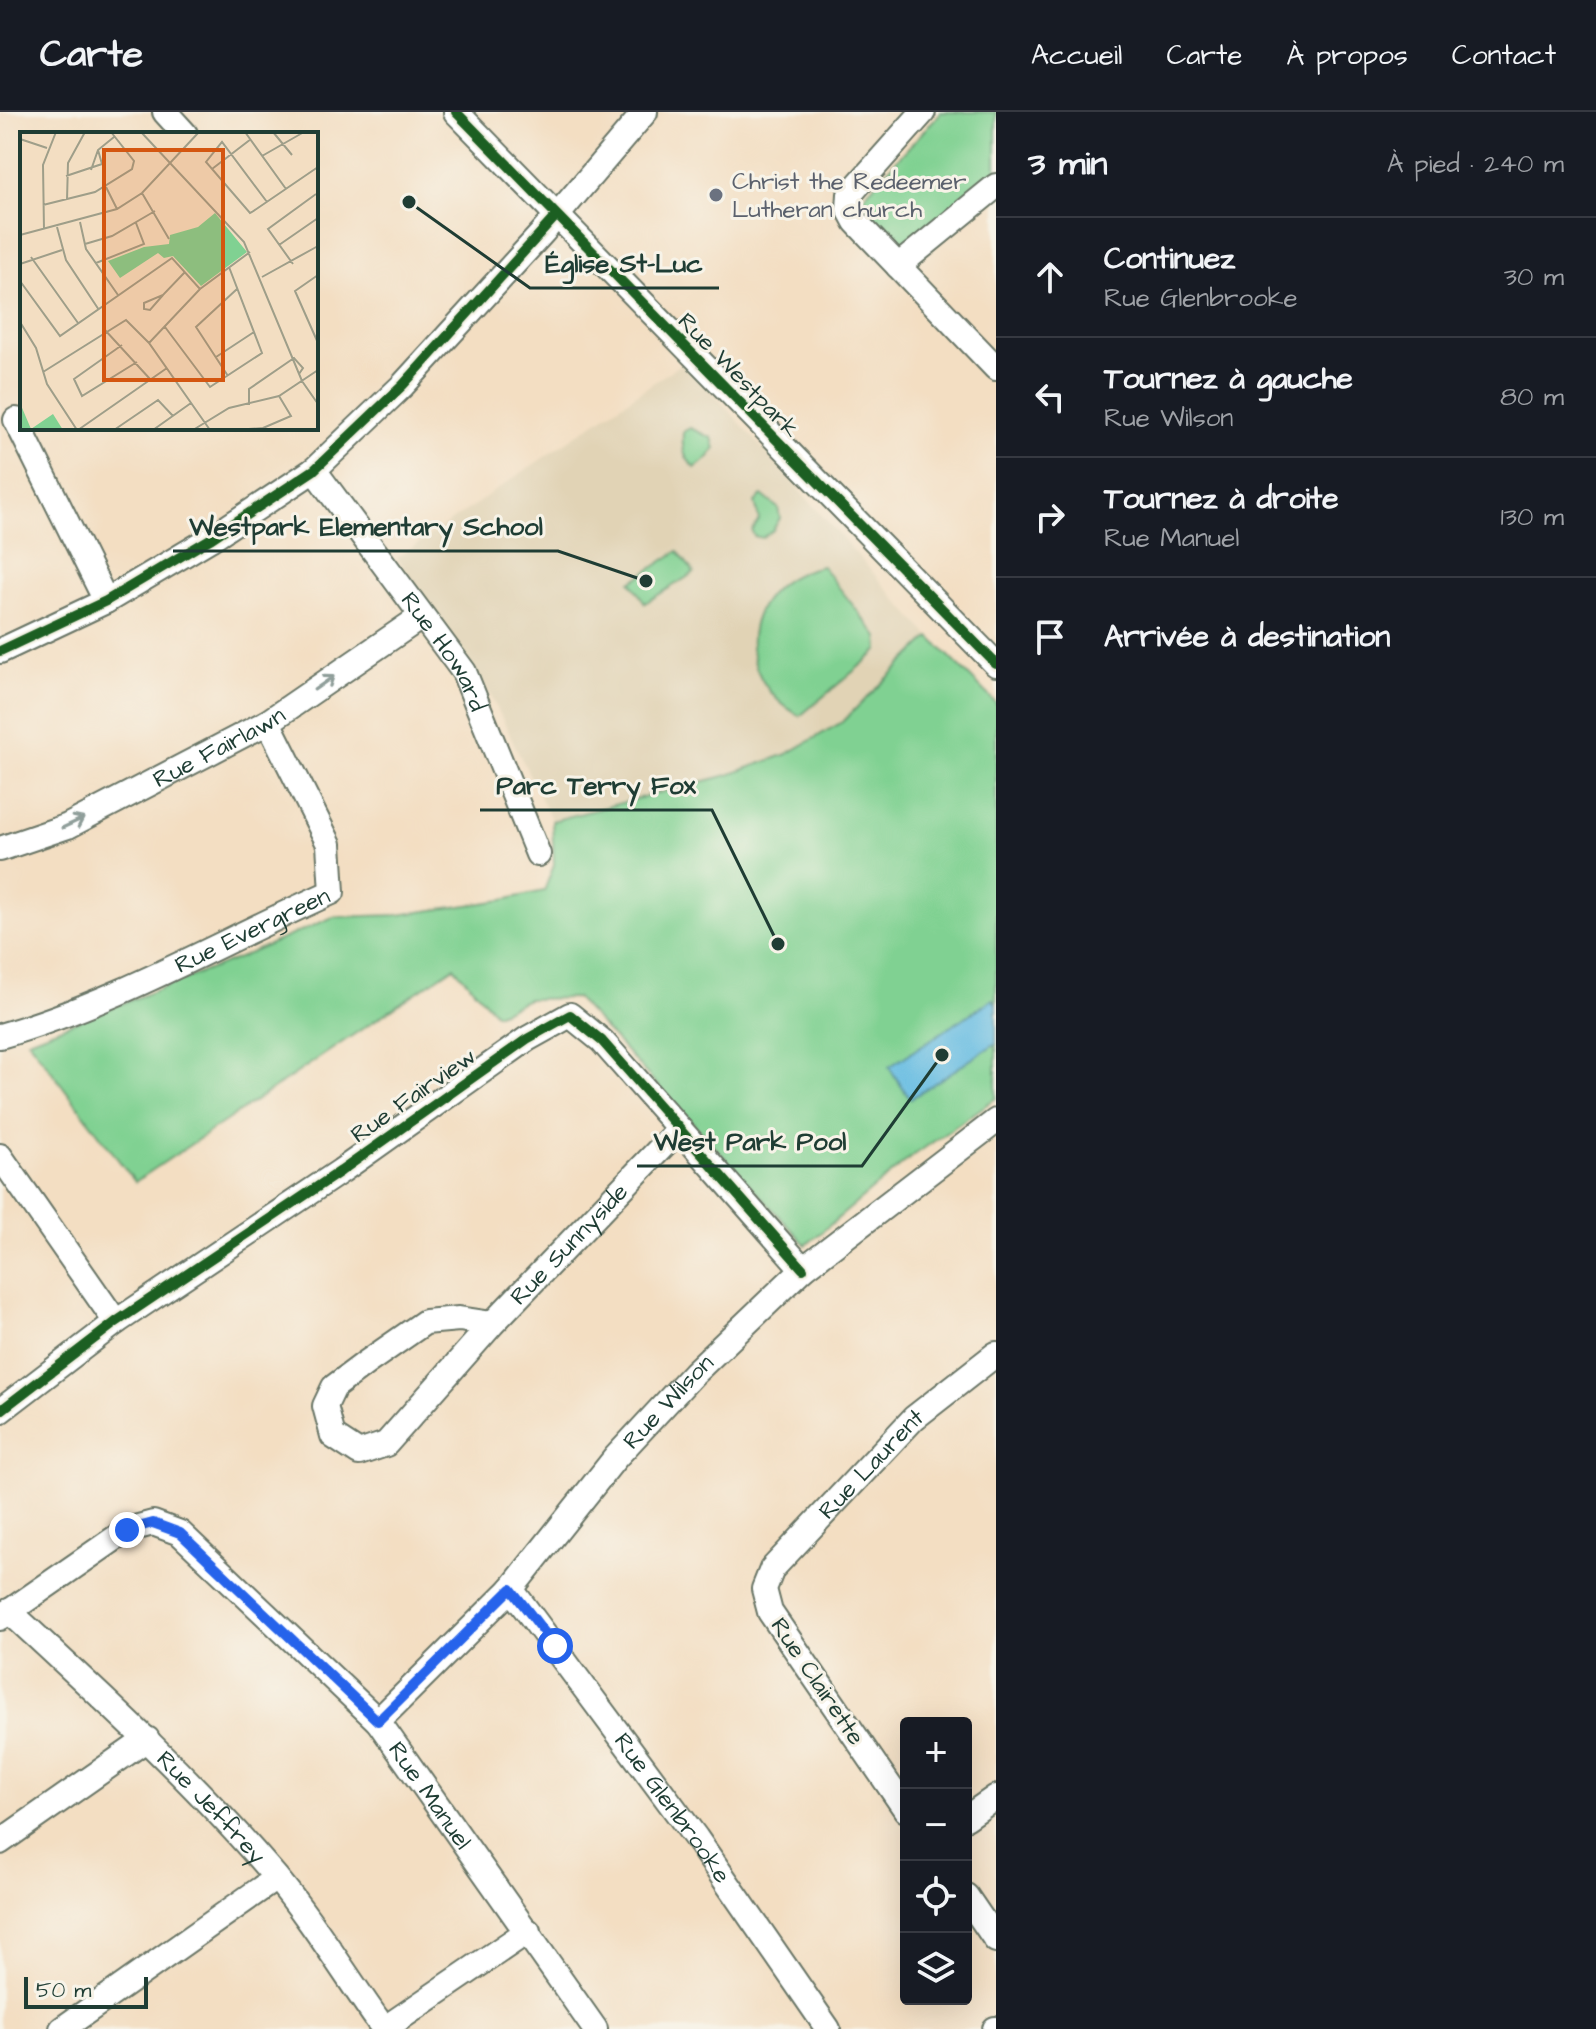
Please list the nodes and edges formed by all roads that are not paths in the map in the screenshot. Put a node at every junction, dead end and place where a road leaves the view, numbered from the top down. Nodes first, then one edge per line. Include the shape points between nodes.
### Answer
1 (165, 112) edge
2 (456, 112) edge
3 (645, 112) edge
4 (923, 112) edge
5 (183, 132) edge
6 (996, 186) edge
7 (556, 216) junction
8 (898, 266) junction
9 (996, 368) edge
10 (13, 421) edge
11 (314, 470) junction
12 (106, 601) junction
13 (421, 617) junction
14 (0, 651) edge
15 (996, 664) edge
16 (268, 722) junction
17 (0, 849) edge
18 (538, 854) dead end
19 (0, 1036) edge
20 (996, 1121) edge
21 (679, 1129) junction
22 (0, 1156) edge
23 (803, 1269) junction
24 (116, 1322) junction
25 (492, 1324) junction
26 (996, 1354) edge
27 (0, 1411) edge
28 (511, 1589) junction
29 (764, 1589) joint
30 (5, 1614) edge
31 (378, 1721) junction
32 (147, 1739) junction
33 (996, 1797) edge
34 (900, 1801) edge
35 (972, 1814) edge
36 (0, 1842) edge
37 (276, 1878) junction
38 (972, 1905) edge
39 (528, 1931) junction
40 (996, 1940) edge
41 (62, 2029) edge
42 (384, 2029) edge
43 (595, 2029) edge
44 (828, 2029) edge

1 - 5 street
2 - 7 street, Rue Westpark
3 - 7 street
4 - 8 street via 850,194 849,209 856,222
6 - 8 street
7 - 11 street via 403,385
7 - 15 street, Rue Westpark
8 - 9 street
10 - 12 street
11 - 12 street
11 - 13 street, Rue Howard
12 - 14 street
16 -> 13 street, Rue Fairlawn
13 - 18 street, Rue Howard via 464,672
17 -> 16 street, Rue Fairlawn via 68,826
16 - 19 street, Rue Evergreen via 329,844 332,892 147,980
20 - 23 street, Rue Wilson
21 - 23 street, Rue Fairview
21 - 24 street, Rue Fairview via 602,1041 570,1015 527,1039
21 - 25 street, Rue Sunnyside
22 - 24 street
23 - 28 street, Rue Wilson via 616,1457
24 - 27 street, Rue Fairview
25 - 25 street, Rue Sunnyside via 459,1319 425,1322 366,1363 334,1387 325,1406 333,1436 359,1453 386,1444
26 - 29 street, Rue Laurent via 914,1418 772,1569
28 - 31 street, Rue Wilson
28 - 44 street, Rue Glenbrooke via 696,1838
29 - 34 street, Rue Clairette via 770,1612
30 - 31 street, Rue Manuel via 127,1530 153,1523 180,1533
30 - 32 street, Rue Jeffrey
31 - 39 street, Rue Manuel
32 - 36 street
32 - 37 street, Rue Jeffrey
33 - 35 street
37 - 41 street
37 - 42 street, Rue Jeffrey
38 - 40 street
39 - 42 street
39 - 43 street, Rue Manuel

